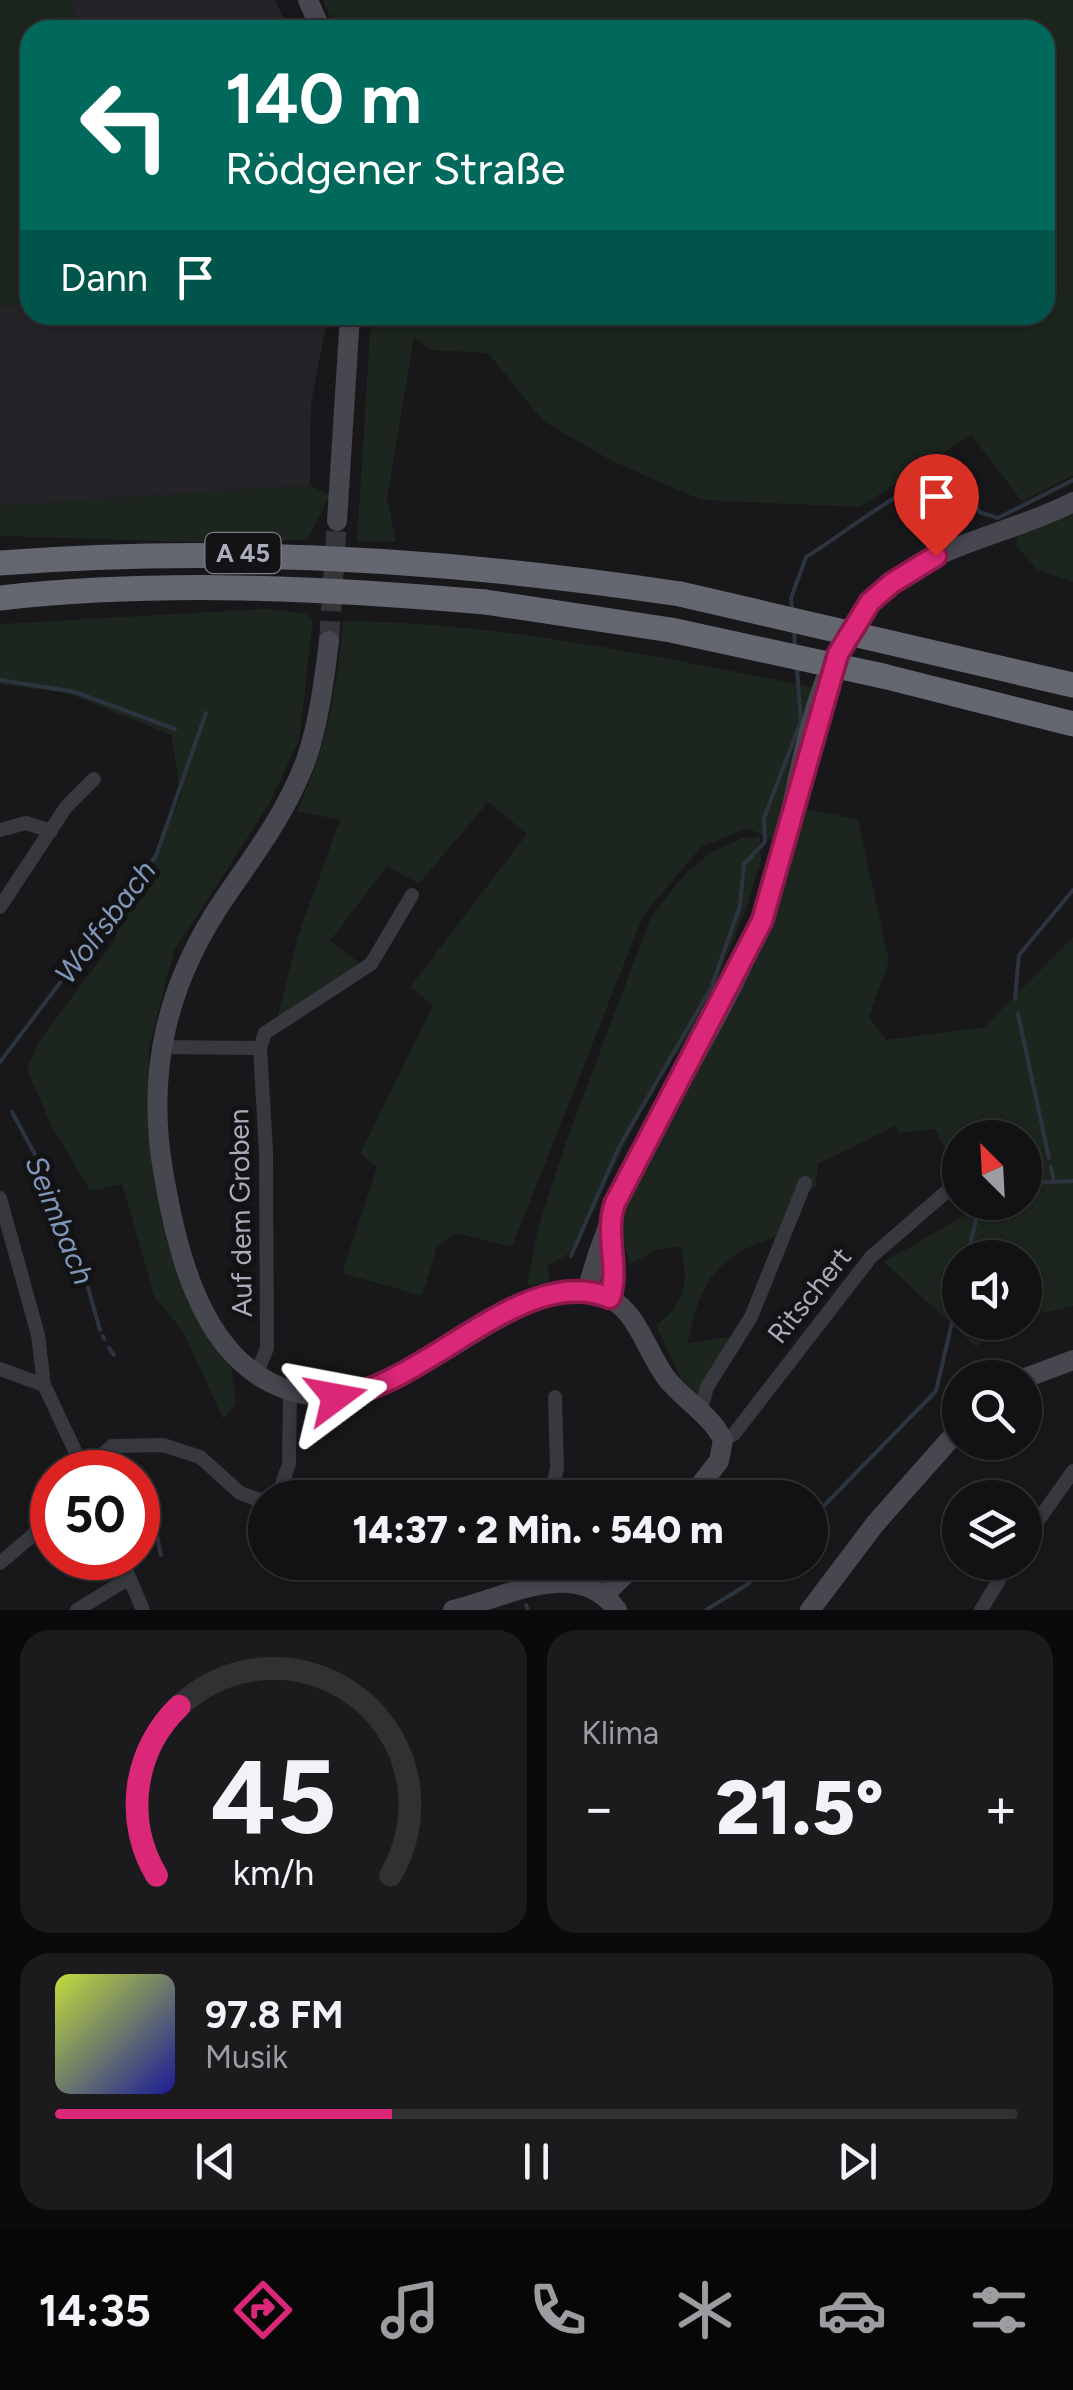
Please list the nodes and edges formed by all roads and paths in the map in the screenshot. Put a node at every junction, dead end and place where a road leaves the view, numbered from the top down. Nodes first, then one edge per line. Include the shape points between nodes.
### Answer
1 (349, 325) edge
2 (1073, 502) edge
3 (336, 521) tunnel mouth
4 (0, 562) edge
5 (0, 598) edge
6 (330, 642) tunnel mouth
7 (1073, 685) edge
8 (1073, 724) edge
9 (94, 779) dead end
10 (0, 830) edge
11 (51, 830) junction
12 (412, 895) dead end
13 (0, 907) edge
14 (162, 1047) junction
15 (260, 1048) junction
16 (805, 1183) dead end
17 (942, 1195) edge
18 (0, 1198) edge
19 (610, 1217) junction
20 (587, 1291) junction
21 (610, 1298) junction
22 (1073, 1360) edge
23 (0, 1369) edge
24 (1042, 1372) edge
25 (256, 1374) junction
26 (44, 1384) junction
27 (290, 1391) junction
28 (555, 1396) dead end
29 (700, 1413) junction
30 (723, 1440) junction
31 (942, 1448) edge
32 (74, 1450) edge
33 (113, 1450) edge
34 (1073, 1471) edge
35 (283, 1480) edge
36 (554, 1480) edge
37 (704, 1480) edge
38 (248, 1496) edge
39 (1042, 1515) edge
40 (30, 1538) edge
41 (0, 1563) edge
42 (126, 1580) edge
43 (130, 1580) edge
44 (517, 1580) edge
45 (626, 1580) edge
46 (999, 1580) edge
47 (520, 1591) junction
48 (611, 1602) edge
49 (77, 1610) edge
50 (144, 1610) edge
51 (453, 1610) edge
52 (810, 1610) edge
53 (981, 1610) edge

1 - 3 main road
2 - 19 main road via 913,568 870,602 851,629 815,722 762,921
4 - 7 highway, A 45, bridge via 243,554 486,571 680,594
5 - 8 highway, A 45, bridge via 80,589 244,586 485,602 769,650
6 - 14 main road via 306,760 286,804 185,964
9 - 11 street
10 - 11 street via 26,823
11 - 13 street
12 - 15 street via 371,964 265,1033
14 - 15 street
14 - 25 main road via 163,1171 178,1234 217,1335
15 - 25 street, Auf dem Groben via 267,1348
16 - 29 street via 751,1317 707,1386
17 - 30 street, Ritschert via 870,1258
18 - 26 street via 38,1334
19 - 20 main road
19 - 21 main road
20 - 21 main road
20 - 27 main road via 516,1309 380,1387 336,1397
21 - 29 main road via 630,1315 667,1379
22 - 24 main road
23 - 26 street
25 - 27 main road
26 - 32 street
27 - 35 street
28 - 36 street
29 - 30 main road
30 - 37 main road via 719,1461
31 - 52 main road
33 - 38 street via 121,1444 181,1448
34 - 39 street
40 - 41 street
42 - 49 street
43 - 50 street
44 - 47 street
45 - 48 main road
46 - 53 street
47 - 48 main road via 591,1584
47 - 51 main road

